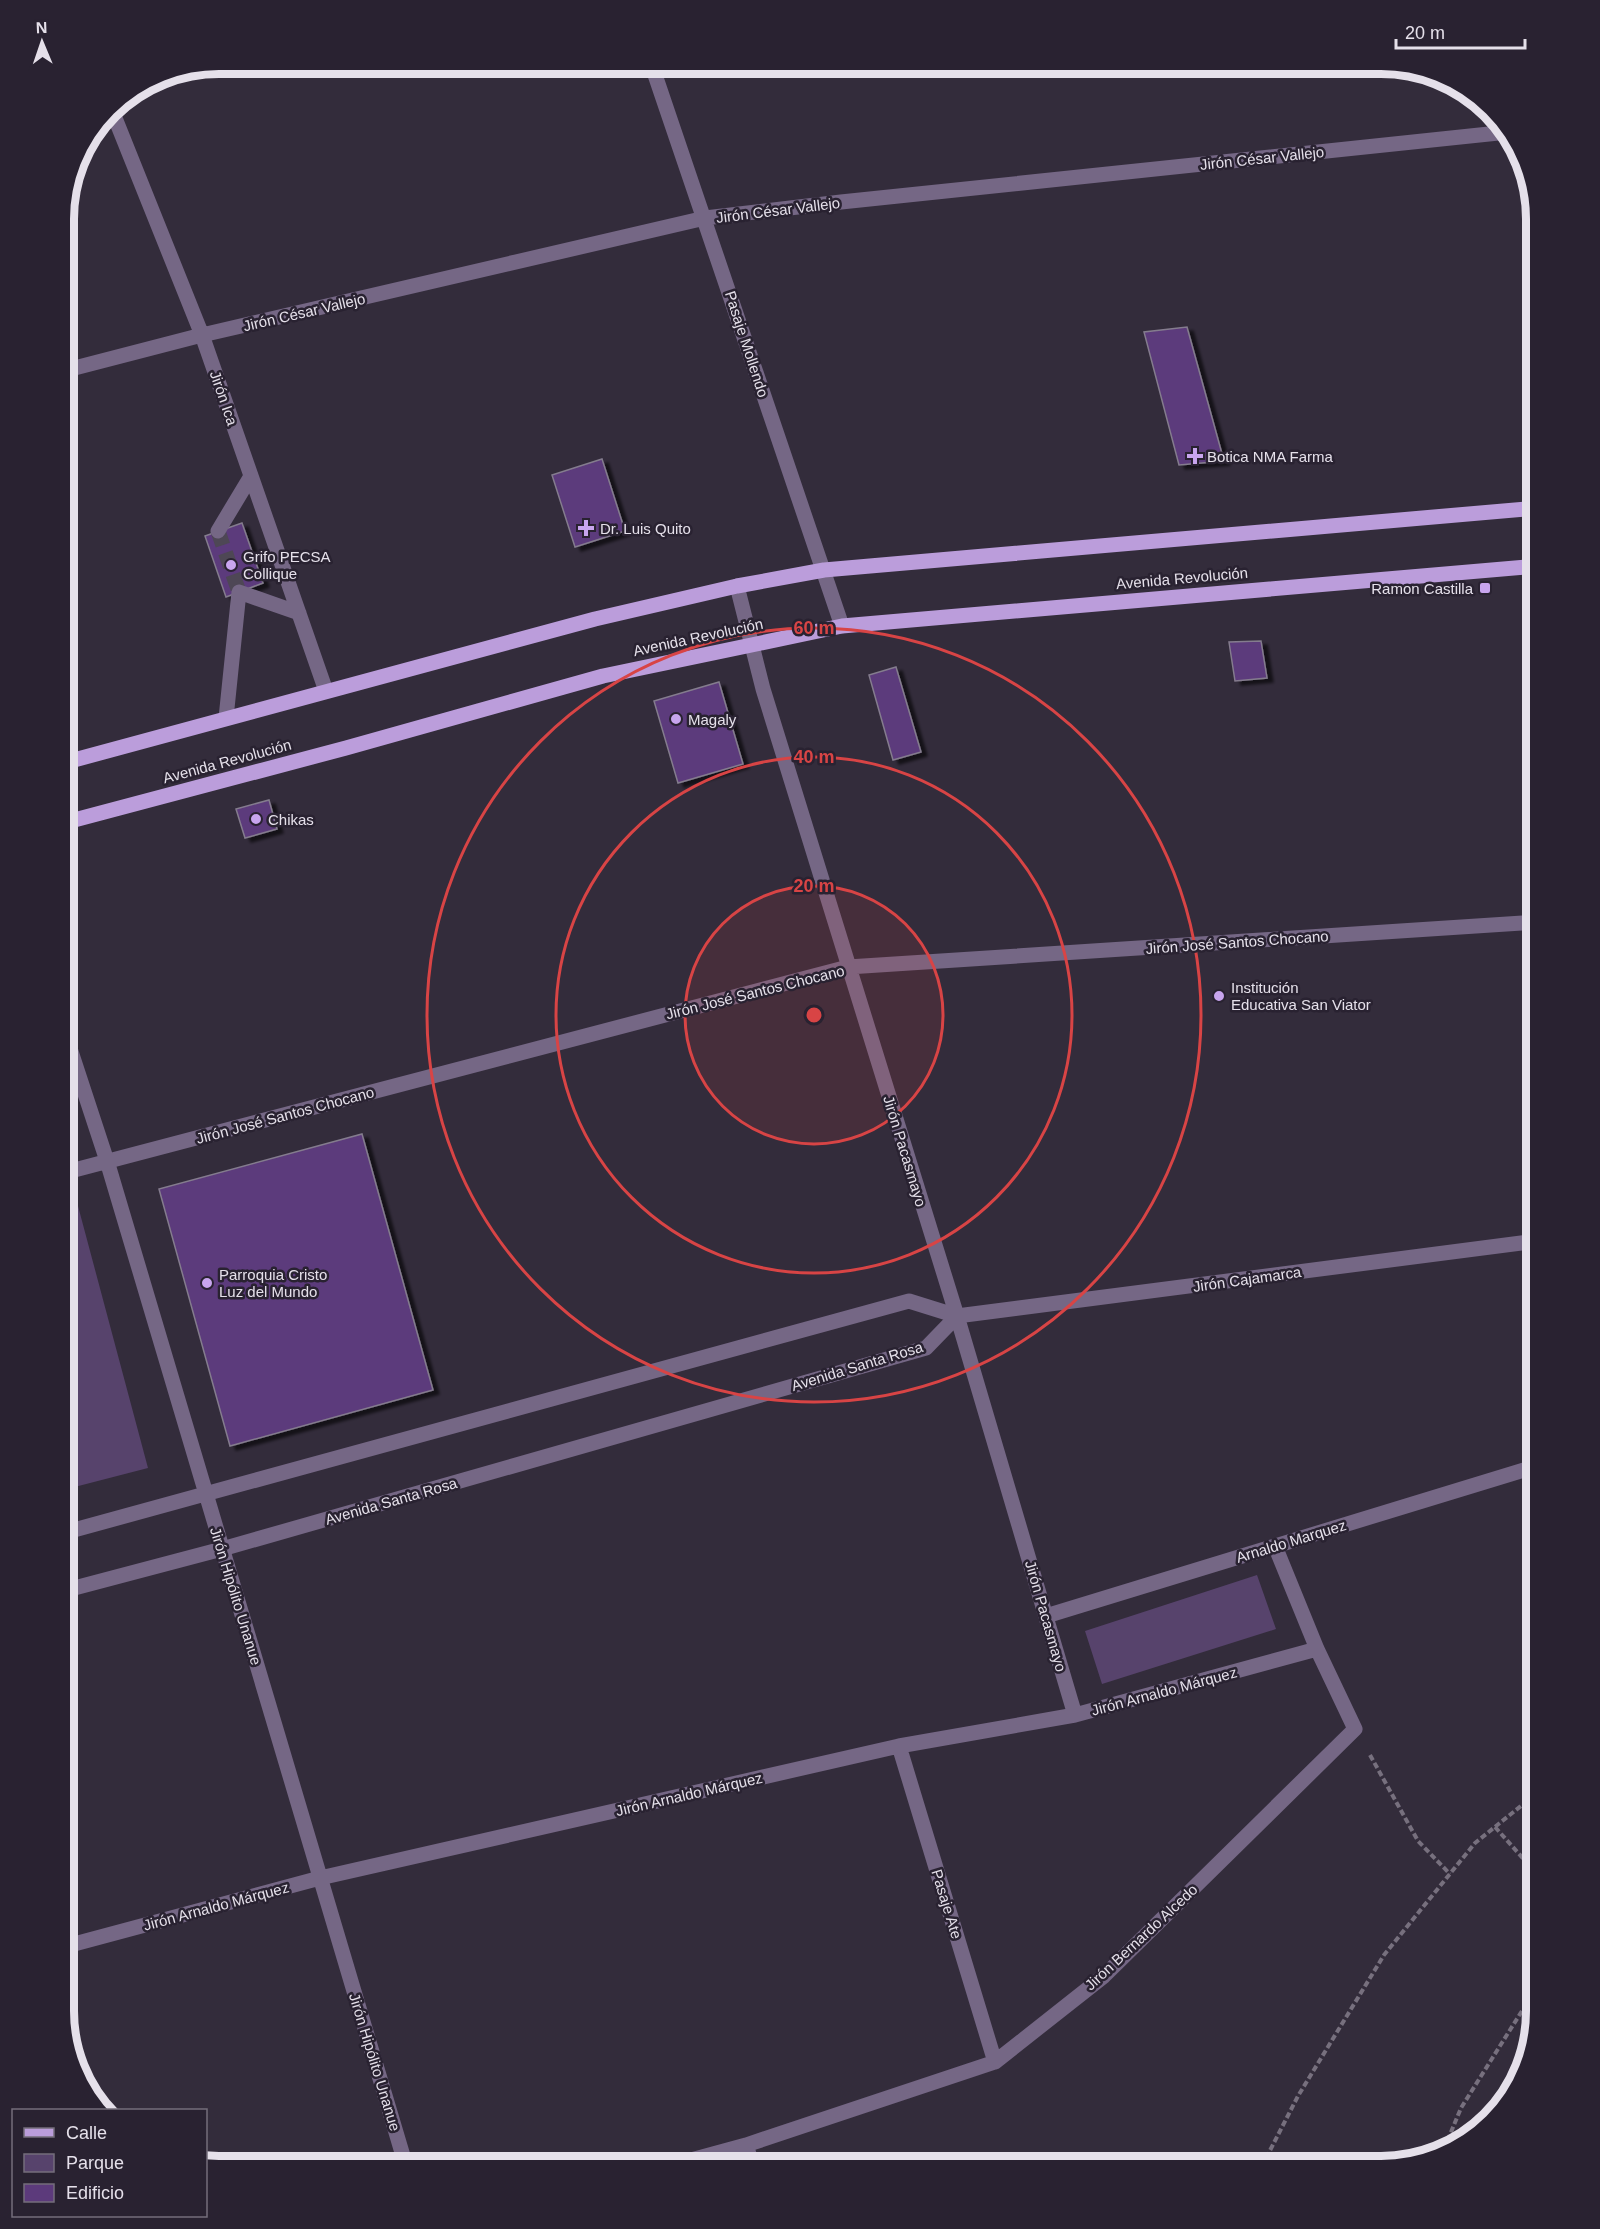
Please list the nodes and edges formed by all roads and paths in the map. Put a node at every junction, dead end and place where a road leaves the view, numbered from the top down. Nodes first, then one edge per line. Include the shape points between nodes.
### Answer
1 (655, 74) edge
2 (115, 117) edge
3 (1498, 133) edge
4 (705, 218) junction
5 (202, 335) junction
6 (74, 368) edge
7 (251, 476) junction
8 (1526, 509) edge
9 (218, 531) dead end
10 (1526, 567) edge
11 (824, 570) junction
12 (737, 586) junction
13 (299, 614) junction
14 (842, 626) junction
15 (753, 643) junction
16 (326, 691) junction
17 (226, 718) junction
18 (74, 760) edge
19 (74, 820) edge
20 (1526, 923) edge
21 (848, 967) junction
22 (74, 1060) edge
23 (107, 1161) junction
24 (74, 1170) edge
25 (1526, 1242) edge
26 (957, 1316) junction
27 (1526, 1469) edge
28 (206, 1495) junction
29 (74, 1530) edge
30 (1275, 1546) junction
31 (222, 1549) junction
32 (74, 1588) edge
33 (1046, 1616) junction
34 (1317, 1649) junction
35 (1075, 1715) junction
36 (1355, 1729) junction
37 (899, 1746) junction
38 (1526, 1802) edge
39 (1495, 1827) junction
40 (1526, 1862) edge
41 (1450, 1874) junction
42 (320, 1878) junction
43 (74, 1944) edge
44 (1526, 2005) edge
45 (994, 2062) junction
46 (1448, 2139) edge
47 (746, 2145) junction
48 (403, 2155) edge
49 (708, 2155) edge
50 (749, 2155) edge
51 (1267, 2156) edge

1 - 4 street, Pasaje Mollendo
2 - 5 street, Jirón Ica
3 - 4 street, Jirón César Vallejo
4 - 5 street, Jirón César Vallejo
4 - 11 street, Pasaje Mollendo
5 - 6 street, Jirón César Vallejo
5 - 7 street, Jirón Ica
7 - 9 street
7 - 13 street, Jirón Ica
8 - 11 main road
10 - 14 main road, Avenida Revolución
11 - 12 main road
11 - 14 street, Pasaje Mollendo
12 - 15 street, Jirón Pacasmayo
12 - 16 main road via 595,619
13 - 16 street, Jirón Ica
13 - 17 street via 239,592
14 - 15 main road, Avenida Revolución
15 - 19 main road, Avenida Revolución via 603,676
15 - 21 street, Jirón Pacasmayo via 763,689
16 - 17 main road
17 - 18 main road
20 - 21 street, Jirón José Santos Chocano
21 - 23 street, Jirón José Santos Chocano
21 - 26 street, Jirón Pacasmayo
22 - 23 street, Jirón Hipólito Unanue
23 - 24 street, Jirón José Santos Chocano
23 - 28 street, Jirón Hipólito Unanue
25 - 26 street, Jirón Cajamarca
26 - 28 street via 909,1301
26 - 31 street, Avenida Santa Rosa via 926,1348
26 - 33 street, Jirón Pacasmayo
27 - 30 street, Arnaldo Marquez
28 - 29 street
28 - 31 street, Jirón Hipólito Unanue
30 - 33 street, Arnaldo Marquez
30 - 34 street
31 - 32 street, Avenida Santa Rosa
31 - 42 street, Jirón Hipólito Unanue
33 - 35 street, Jirón Pacasmayo
34 - 35 street, Jirón Arnaldo Márquez
34 - 36 street
35 - 37 street, Jirón Arnaldo Márquez
36 - 41 path via 1418,1841
36 - 45 street, Jirón Bernardo Alcedo via 1104,1976
37 - 42 street, Jirón Arnaldo Márquez
37 - 45 street, Pasaje Ate
38 - 39 path
39 - 40 path
39 - 41 path via 1475,1843
41 - 51 path via 1384,1955 1298,2096
42 - 43 street, Jirón Arnaldo Márquez
42 - 48 street, Jirón Hipólito Unanue
44 - 46 path via 1461,2108
45 - 47 street, Jirón Bernardo Alcedo
47 - 49 street, Jirón Bernardo Alcedo
47 - 50 street

